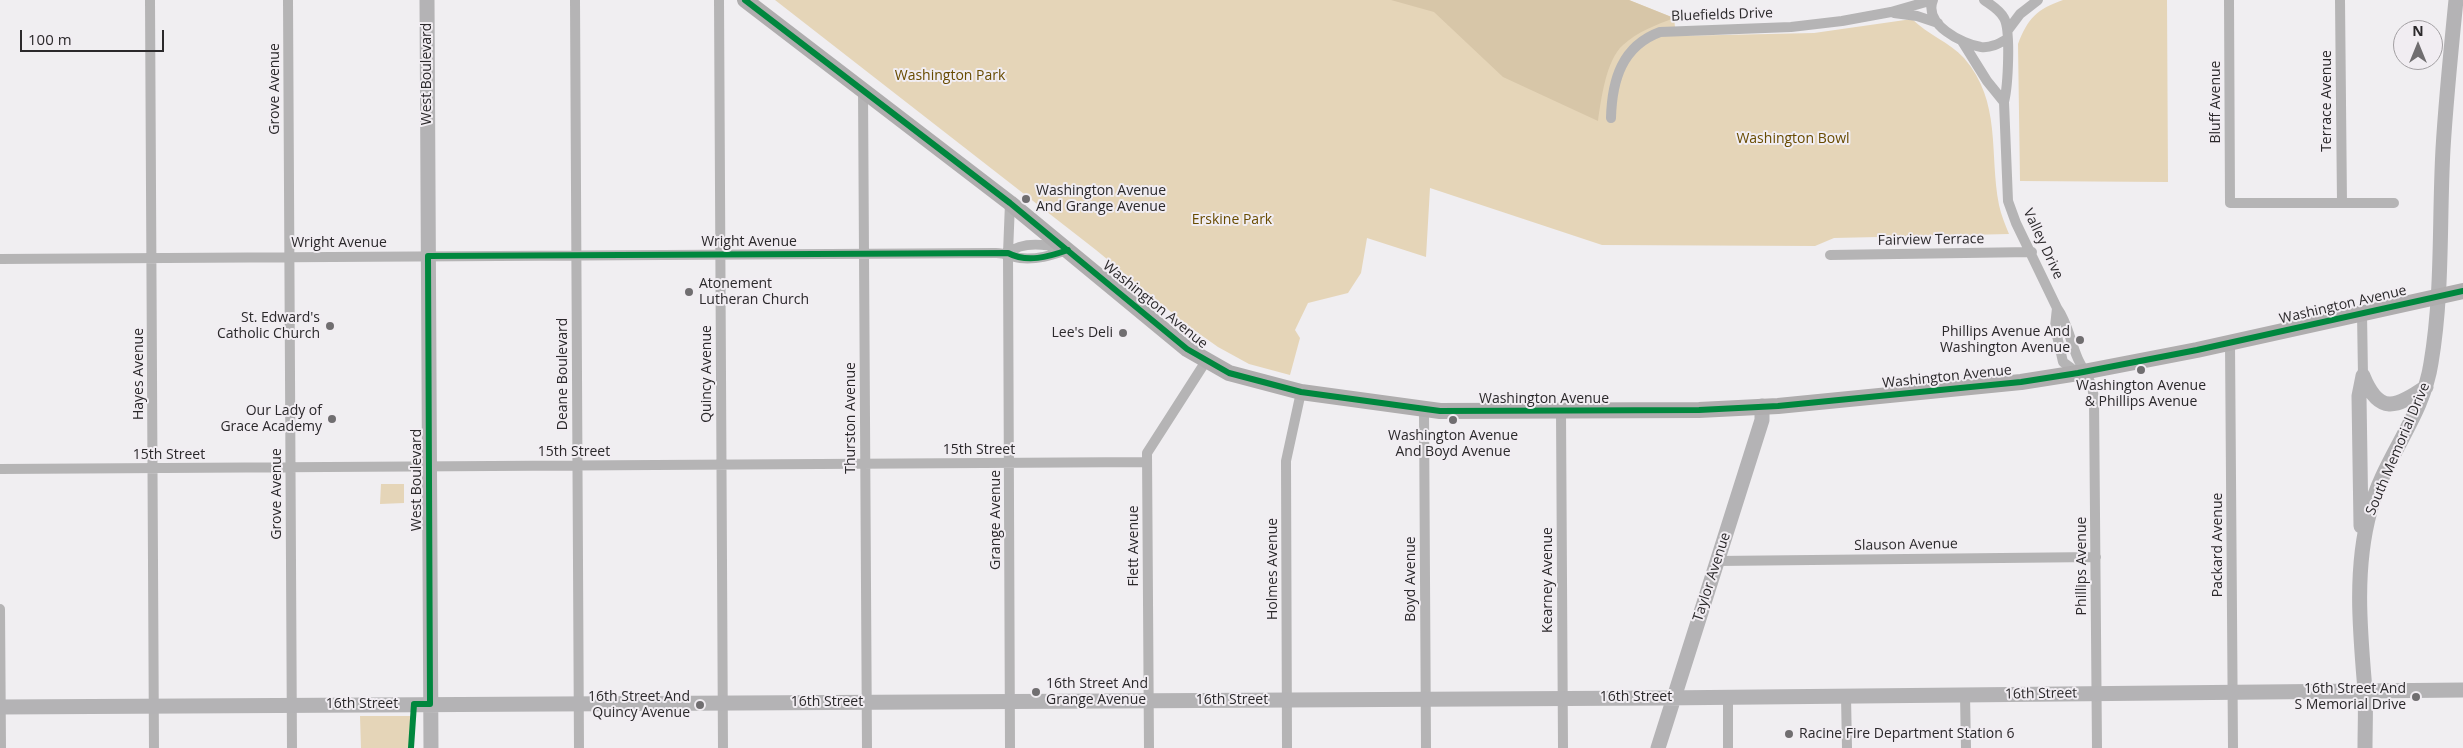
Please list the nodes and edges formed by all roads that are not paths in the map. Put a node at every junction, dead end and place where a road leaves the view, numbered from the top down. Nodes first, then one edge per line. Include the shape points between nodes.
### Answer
1 (150, 0) edge
2 (288, 0) edge
3 (427, 0) edge
4 (575, 0) edge
5 (719, 0) edge
6 (746, 0) edge
7 (1933, 0) edge
8 (1984, 0) edge
9 (2038, 0) edge
10 (2229, 0) edge
11 (2340, 0) edge
12 (2456, 0) edge
13 (1891, 12) junction
14 (1939, 23) junction
15 (2007, 35) junction
16 (1962, 41) junction
17 (863, 89) junction
18 (2004, 102) junction
19 (1611, 118) dead end
20 (2342, 202) junction
21 (1010, 203) junction
22 (2394, 203) dead end
23 (1068, 250) junction
24 (2032, 252) junction
25 (1008, 253) junction
26 (720, 254) junction
27 (864, 254) junction
28 (1830, 255) dead end
29 (428, 256) junction
30 (576, 256) junction
31 (289, 257) junction
32 (152, 258) junction
33 (0, 259) edge
34 (2459, 292) edge
35 (2439, 296) junction
36 (2056, 308) junction
37 (2362, 313) junction
38 (2230, 343) junction
39 (1206, 362) junction
40 (2085, 376) junction
41 (2363, 376) junction
42 (2426, 387) junction
43 (1301, 392) junction
44 (1762, 406) junction
45 (1424, 409) junction
46 (1561, 412) junction
47 (1147, 462) junction
48 (1009, 463) junction
49 (865, 464) junction
50 (721, 465) junction
51 (578, 466) junction
52 (429, 467) junction
53 (153, 468) junction
54 (290, 468) junction
55 (0, 469) edge
56 (2362, 544) junction
57 (2096, 557) junction
58 (1717, 560) junction
59 (0, 610) edge
60 (2463, 690) edge
61 (2365, 691) junction
62 (2233, 692) junction
63 (2097, 694) junction
64 (1965, 695) junction
65 (1846, 696) junction
66 (1674, 697) junction
67 (1728, 697) junction
68 (1426, 698) junction
69 (1563, 698) junction
70 (1287, 699) junction
71 (1149, 700) junction
72 (1010, 701) junction
73 (723, 702) junction
74 (867, 702) junction
75 (579, 703) junction
76 (430, 704) junction
77 (292, 705) junction
78 (0, 706) edge
79 (154, 706) junction
80 (1, 748) edge
81 (154, 748) edge
82 (292, 748) edge
83 (431, 748) edge
84 (579, 748) edge
85 (723, 748) edge
86 (867, 748) edge
87 (1010, 748) edge
88 (1149, 748) edge
89 (1288, 748) edge
90 (1426, 748) edge
91 (1563, 748) edge
92 (1658, 748) edge
93 (1728, 748) edge
94 (1847, 748) edge
95 (1966, 748) edge
96 (2097, 748) edge
97 (2233, 748) edge
98 (2365, 748) edge

1 - 32 street, Hayes Avenue
2 - 31 street, Grove Avenue
3 - 29 street, West Boulevard
4 - 30 street, Deane Boulevard
5 - 26 street, Quincy Avenue
6 - 17 main road, Washington Avenue
7 - 13 street, Bluefields Drive
7 - 14 street via 1932,11
8 - 15 street via 2002,14
9 - 15 street via 2020,14
10 - 20 street, Bluff Avenue via 2230,203
11 - 20 street, Terrace Avenue
12 - 35 street, South Memorial Drive via 2443,149
13 - 14 street, Bluefields Drive
13 - 19 street, Bluefields Drive via 1791,27 1677,30 1647,36 1614,79
14 - 16 street
15 - 16 street via 1988,47
15 - 18 street, Valley Drive via 2008,87
16 - 18 street
17 - 21 main road, Washington Avenue
17 - 27 street, Thurston Avenue
18 - 24 street, Valley Drive via 2008,201
20 - 22 street
21 - 23 main road, Washington Avenue
21 - 25 street, Grange Avenue
23 - 25 street, Wright Avenue via 1046,245 1016,246
23 - 39 main road, Washington Avenue
24 - 28 street, Fairview Terrace
24 - 36 street, Valley Drive
25 - 27 street, Wright Avenue
25 - 48 street, Grange Avenue
26 - 27 street, Wright Avenue
26 - 30 street, Wright Avenue
26 - 50 street, Quincy Avenue
27 - 49 street, Thurston Avenue
29 - 30 street, Wright Avenue
29 - 31 street, Wright Avenue
29 - 52 street, West Boulevard
30 - 51 street, Deane Boulevard
31 - 32 street, Wright Avenue
31 - 54 street, Grove Avenue
32 - 33 street, Wright Avenue
32 - 53 street, Hayes Avenue
34 - 35 main road, Washington Avenue
35 - 37 main road, Washington Avenue
35 - 42 street, South Memorial Drive
36 - 40 street, Valley Drive via 2063,317
36 - 40 street, Valley Drive via 2055,327 2063,362
37 - 38 main road, Washington Avenue
37 - 41 street
38 - 40 main road, Washington Avenue
38 - 62 street, Packard Avenue
39 - 43 main road, Washington Avenue via 1244,379
39 - 47 street, Flett Avenue via 1147,452
40 - 44 main road, Washington Avenue
40 - 57 street, Phillips Avenue via 2094,398
41 - 42 street via 2374,396 2383,404 2401,404
41 - 56 street via 2359,396
42 - 56 street, South Memorial Drive via 2370,509
43 - 45 main road, Washington Avenue
43 - 70 street, Holmes Avenue via 1286,461
44 - 46 main road, Washington Avenue
44 - 58 street, Taylor Avenue via 1762,420
45 - 46 main road, Washington Avenue
45 - 68 street, Boyd Avenue
46 - 69 street, Kearney Avenue
47 - 48 street, 15th Street
47 - 71 street, Flett Avenue
48 - 49 street, 15th Street
48 - 72 street, Grange Avenue
49 - 50 street, 15th Street
49 - 74 street, Thurston Avenue
50 - 51 street, 15th Street
50 - 73 street, Quincy Avenue
51 - 52 street, 15th Street
51 - 75 street, Deane Boulevard
52 - 54 street, 15th Street
52 - 76 street, West Boulevard
53 - 54 street, 15th Street
53 - 55 street, 15th Street
53 - 79 street, Hayes Avenue
54 - 77 street, Grove Avenue
56 - 61 street, South Memorial Drive via 2360,588
57 - 58 street, Slauson Avenue
57 - 63 street, Phillips Avenue
58 - 66 street, Taylor Avenue
59 - 78 street
60 - 61 street, 16th Street
61 - 62 street, 16th Street
61 - 98 street, South Memorial Drive
62 - 63 street, 16th Street
62 - 97 street, Packard Avenue
63 - 64 street, 16th Street
63 - 96 street, Phillips Avenue
64 - 65 street, 16th Street
64 - 95 street
65 - 67 street, 16th Street
65 - 94 street
66 - 67 street, 16th Street
66 - 69 street, 16th Street
66 - 92 street, Taylor Avenue
67 - 93 street
68 - 69 street, 16th Street
68 - 70 street, 16th Street
68 - 90 street, Boyd Avenue
69 - 91 street, Kearney Avenue
70 - 71 street, 16th Street
70 - 89 street, Holmes Avenue
71 - 72 street, 16th Street
71 - 88 street, Flett Avenue
72 - 74 street, 16th Street
72 - 87 street, Grange Avenue
73 - 74 street, 16th Street
73 - 75 street, 16th Street
73 - 85 street, Quincy Avenue
74 - 86 street, Thurston Avenue
75 - 76 street, 16th Street
75 - 84 street, Deane Boulevard
76 - 77 street, 16th Street
76 - 83 street, West Boulevard
77 - 79 street, 16th Street
77 - 82 street, Grove Avenue
78 - 79 street, 16th Street
78 - 80 street
79 - 81 street, Hayes Avenue

